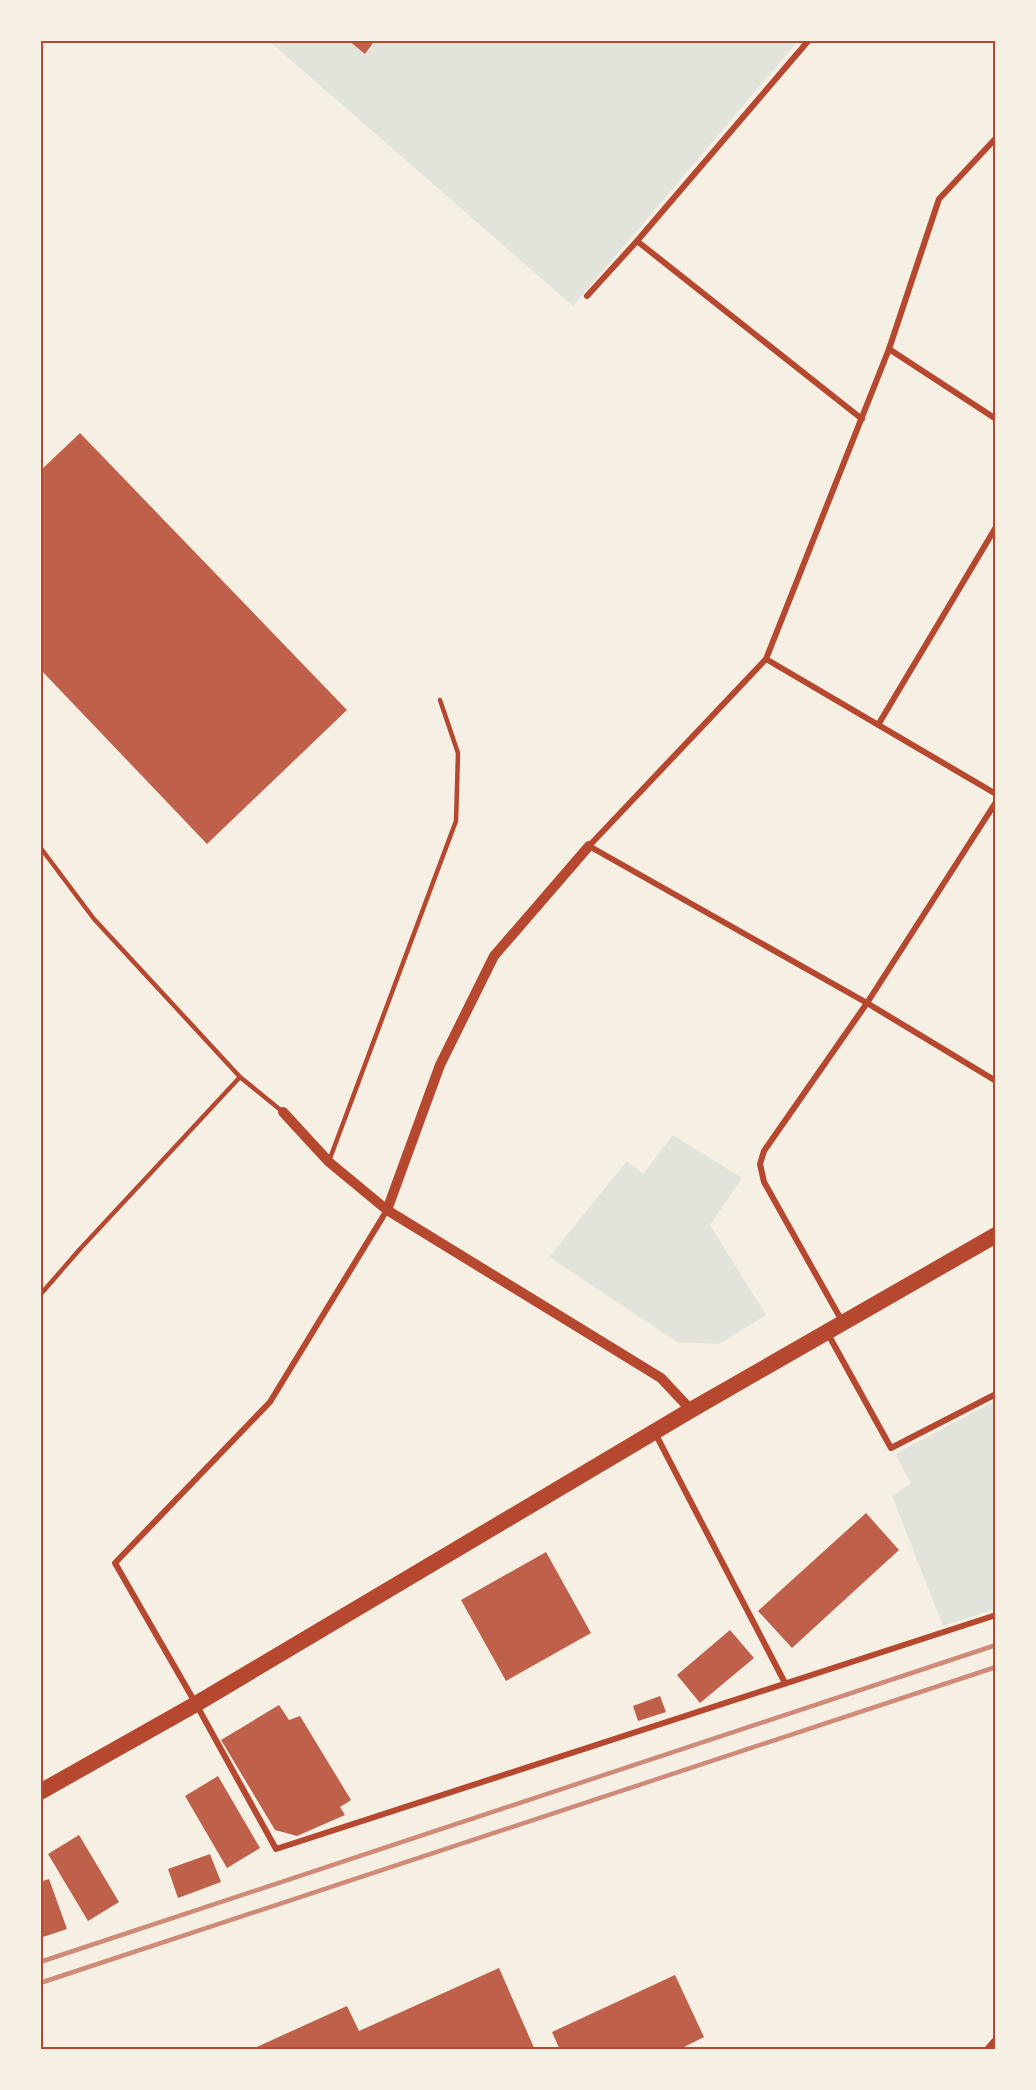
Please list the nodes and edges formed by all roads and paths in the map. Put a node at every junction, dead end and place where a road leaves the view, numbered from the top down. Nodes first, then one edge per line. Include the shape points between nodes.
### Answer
1 (809, 40) edge
2 (996, 138) edge
3 (638, 241) junction
4 (587, 296) dead end
5 (889, 349) junction
6 (862, 419) junction
7 (996, 419) edge
8 (996, 526) edge
9 (766, 659) junction
10 (440, 700) dead end
11 (878, 724) junction
12 (996, 794) edge
13 (996, 802) edge
14 (589, 846) junction
15 (40, 847) edge
16 (867, 1003) junction
17 (240, 1077) junction
18 (996, 1081) edge
19 (283, 1112) joint
20 (329, 1162) junction
21 (387, 1210) junction
22 (996, 1235) edge
23 (40, 1295) edge
24 (842, 1322) junction
25 (826, 1330) junction
26 (996, 1394) edge
27 (691, 1410) junction
28 (654, 1432) junction
29 (996, 1615) edge
30 (785, 1683) junction
31 (196, 1704) junction
32 (40, 1792) edge
33 (996, 2042) edge
34 (989, 2049) edge

1 - 3 street
2 - 5 street via 939,199
3 - 4 street
3 - 6 street
5 - 6 street
5 - 7 street
6 - 9 street
8 - 11 street
9 - 11 street
9 - 14 street
10 - 20 lane via 458,753 456,821
11 - 12 street
13 - 16 street
14 - 16 street
14 - 21 street via 494,956 440,1065
15 - 17 lane via 94,919
16 - 18 street
16 - 24 street via 764,1150 760,1164 764,1182
17 - 19 lane
17 - 23 lane
19 - 20 street
20 - 21 street
21 - 27 street via 661,1378
21 - 31 street via 270,1402 115,1563
22 - 24 highway
24 - 25 highway
25 - 26 street via 891,1448
25 - 27 highway
27 - 28 highway
28 - 30 street
28 - 31 highway
29 - 30 street
30 - 31 street via 276,1849
31 - 32 highway
33 - 34 street

